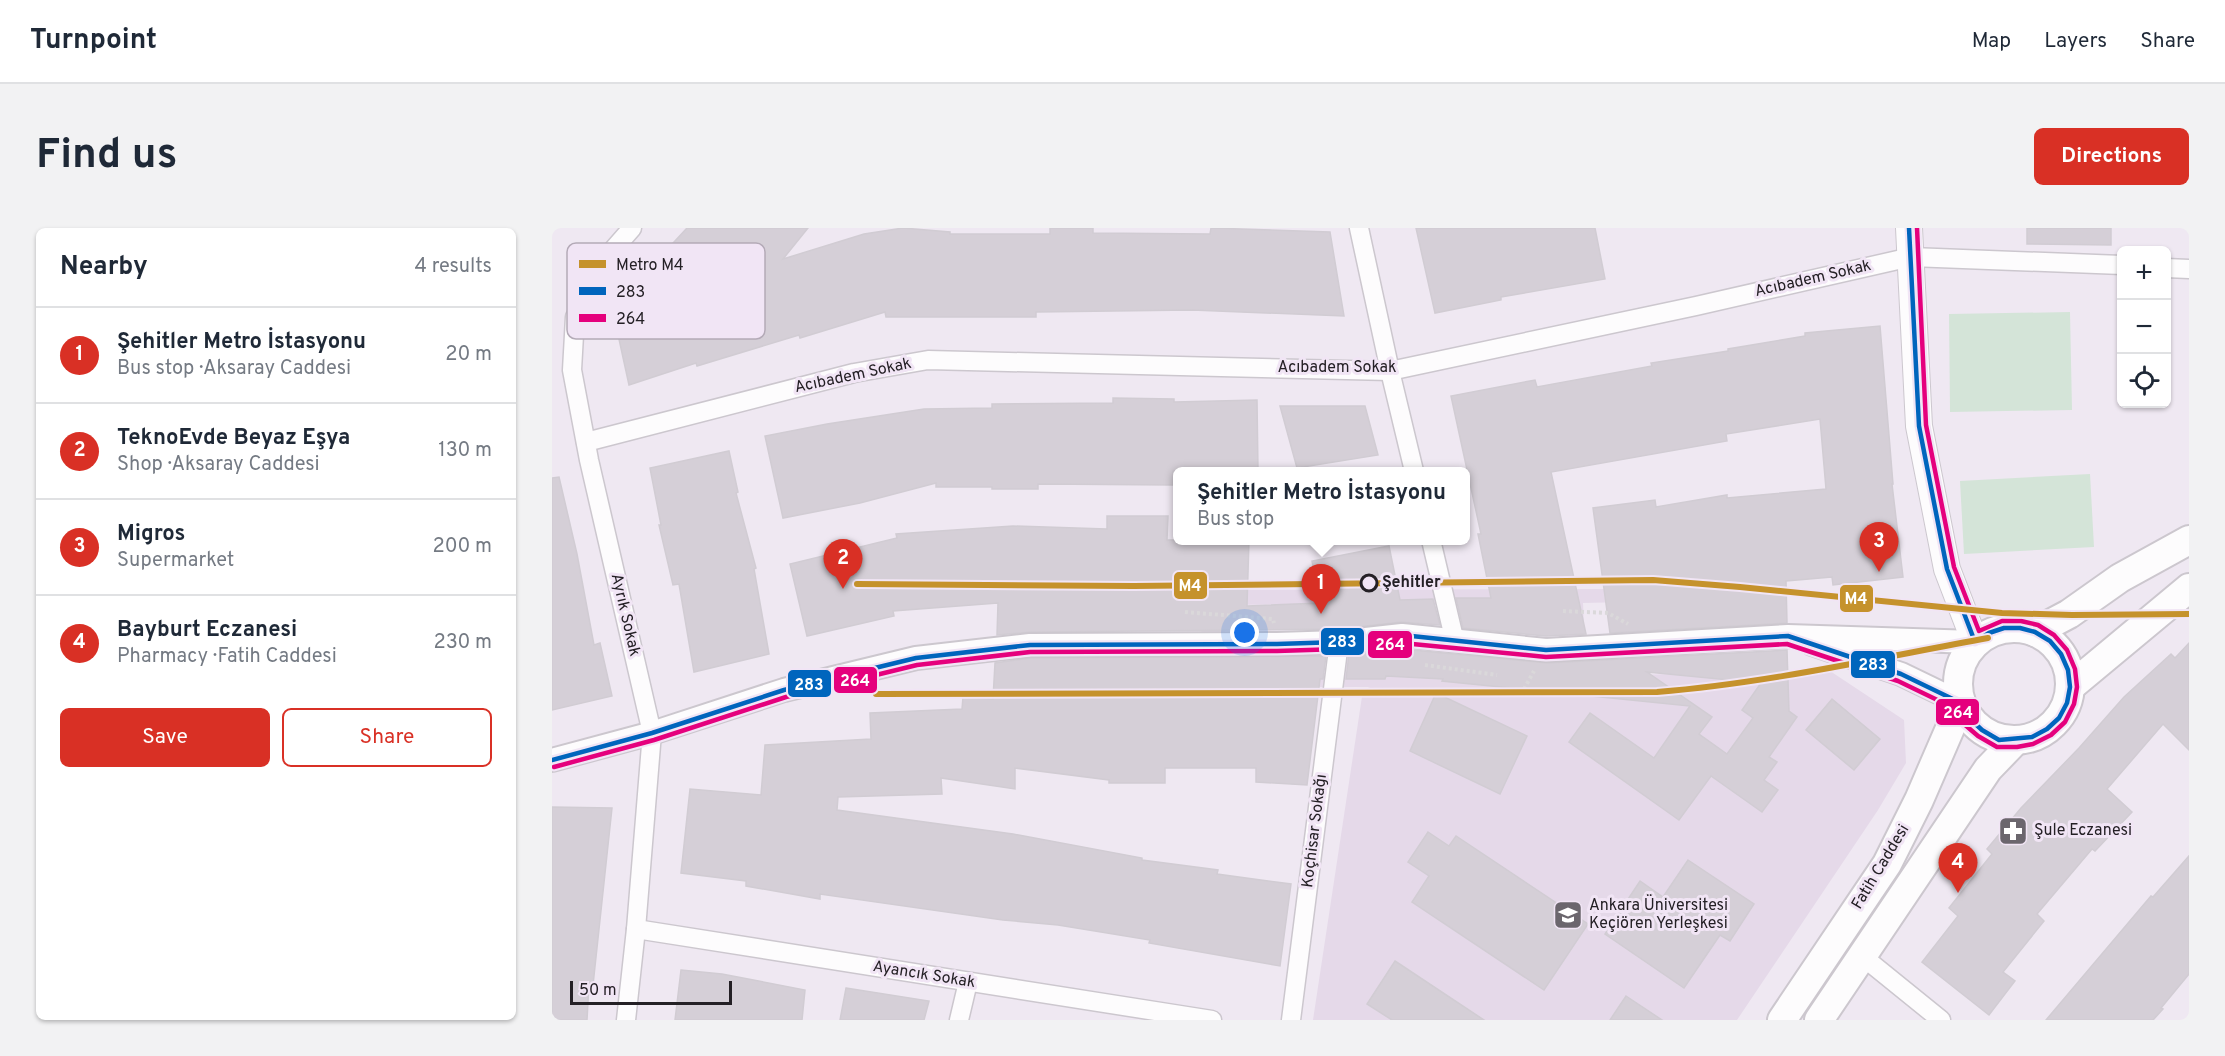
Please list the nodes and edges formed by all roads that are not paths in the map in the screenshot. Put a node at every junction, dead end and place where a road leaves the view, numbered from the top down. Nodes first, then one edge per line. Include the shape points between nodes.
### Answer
1 (632, 228) edge
2 (1359, 228) edge
3 (1909, 228) edge
4 (619, 243) edge
5 (1911, 257) junction
6 (2117, 265) edge
7 (2171, 268) edge
8 (2189, 269) edge
9 (574, 339) edge
10 (1390, 371) junction
11 (586, 442) junction
12 (1413, 467) edge
13 (2189, 540) edge
14 (1432, 545) edge
15 (2189, 588) edge
16 (2035, 632) junction
17 (1788, 636) junction
18 (1339, 642) junction
19 (1455, 642) junction
20 (1975, 642) junction
21 (2070, 687) junction
22 (1961, 703) junction
23 (652, 733) junction
24 (2016, 740) junction
25 (552, 760) edge
26 (636, 929) junction
27 (1862, 956) junction
28 (968, 982) junction
29 (626, 1020) edge
30 (959, 1020) edge
31 (1212, 1020) edge
32 (1291, 1020) edge
33 (1782, 1020) edge
34 (1819, 1020) edge
35 (1941, 1020) edge

1 - 4 street, Ayrık Sokak
2 - 10 street
3 - 5 main road
5 - 6 street, Acıbadem Sokak
5 - 10 street, Acıbadem Sokak
5 - 20 main road via 1919,426 1947,570
7 - 8 street
9 - 11 street, Ayrık Sokak via 572,370
10 - 11 street, Acıbadem Sokak via 928,360 854,373
10 - 12 street
11 - 23 street, Ayrık Sokak
13 - 16 main road
14 - 19 street
15 - 21 main road
16 - 20 main road via 2004,628
16 - 21 main road via 2061,654
17 - 19 street via 1546,650
17 - 20 street
17 - 22 street via 1901,674
18 - 19 street via 1402,634
18 - 23 street via 1030,645 916,658 784,690
18 - 32 street, Koçhisar Sokağı
20 - 22 main road via 1959,670
21 - 24 main road via 2059,718 2032,737
22 - 24 main road via 1982,730 2000,740
22 - 33 main road, Fatih Caddesi via 1887,864
23 - 25 street
23 - 26 street, Ayrık Sokak
24 - 27 main road, Fatih Caddesi via 1988,769
26 - 28 street, Ayancık Sokak
26 - 29 street, Ayrık Sokak
27 - 34 main road, Fatih Caddesi
27 - 35 street
28 - 30 street
28 - 31 street, Ayancık Sokak

